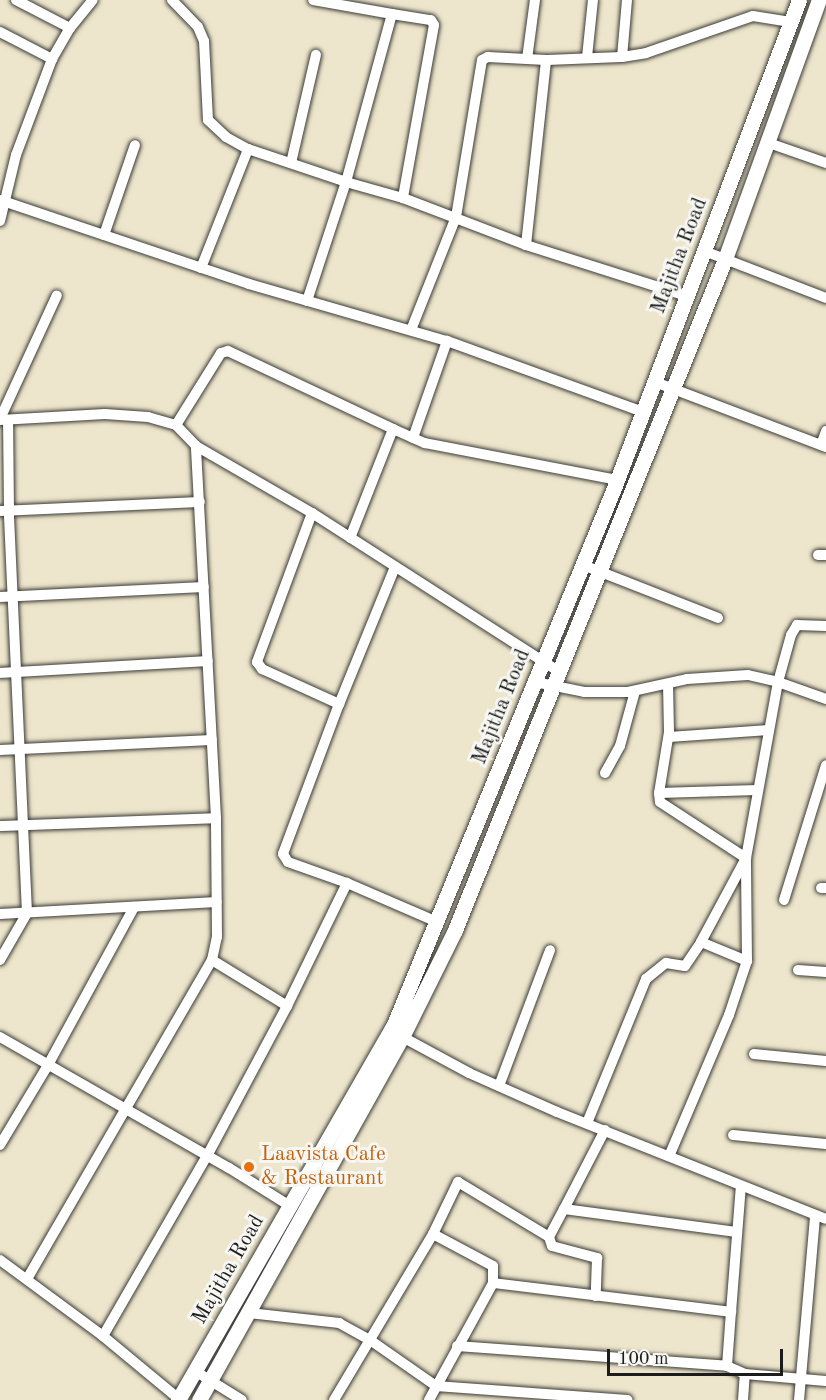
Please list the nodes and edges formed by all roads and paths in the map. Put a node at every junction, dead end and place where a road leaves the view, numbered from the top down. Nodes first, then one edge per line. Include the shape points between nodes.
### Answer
1 (16, 0) edge
2 (93, 0) edge
3 (172, 0) edge
4 (313, 0) edge
5 (593, 0) edge
6 (627, 0) edge
7 (799, 0) edge
8 (819, 0) edge
9 (535, 2) edge
10 (392, 14) junction
11 (791, 22) junction
12 (70, 28) junction
13 (0, 32) edge
14 (316, 55) dead end
15 (587, 57) junction
16 (622, 57) junction
17 (52, 59) junction
18 (527, 59) junction
19 (546, 60) junction
20 (766, 142) junction
21 (135, 145) dead end
22 (248, 149) junction
23 (291, 163) junction
24 (826, 163) edge
25 (346, 182) junction
26 (403, 198) junction
27 (3, 201) edge
28 (456, 217) junction
29 (0, 221) edge
30 (104, 235) junction
31 (526, 245) junction
32 (704, 251) junction
33 (725, 259) junction
34 (201, 268) junction
35 (57, 295) dead end
36 (687, 296) junction
37 (826, 298) edge
38 (307, 301) junction
39 (411, 330) junction
40 (447, 341) junction
41 (655, 382) junction
42 (672, 388) junction
43 (643, 412) junction
44 (3, 420) edge
45 (176, 425) junction
46 (393, 429) junction
47 (826, 431) edge
48 (413, 438) junction
49 (196, 446) junction
50 (824, 446) edge
51 (618, 480) junction
52 (200, 502) junction
53 (5, 511) edge
54 (312, 513) junction
55 (350, 538) junction
56 (583, 565) junction
57 (396, 567) junction
58 (599, 571) junction
59 (204, 587) junction
60 (13, 596) junction
61 (0, 597) edge
62 (718, 618) dead end
63 (826, 626) edge
64 (208, 661) junction
65 (543, 663) junction
66 (16, 672) junction
67 (0, 673) edge
68 (555, 679) junction
69 (535, 682) junction
70 (778, 682) junction
71 (668, 684) junction
72 (635, 691) junction
73 (826, 699) edge
74 (339, 704) junction
75 (769, 730) junction
76 (669, 737) junction
77 (212, 740) junction
78 (19, 748) junction
79 (0, 750) edge
80 (826, 765) edge
81 (605, 773) dead end
82 (757, 790) junction
83 (659, 793) junction
84 (216, 818) junction
85 (22, 825) junction
86 (0, 826) edge
87 (746, 858) junction
88 (347, 883) junction
89 (784, 900) dead end
90 (217, 902) junction
91 (134, 907) junction
92 (27, 913) junction
93 (0, 914) edge
94 (437, 922) junction
95 (701, 942) junction
96 (550, 950) dead end
97 (0, 960) edge
98 (212, 960) junction
99 (747, 961) junction
100 (798, 970) dead end
101 (826, 972) edge
102 (287, 1006) junction
103 (396, 1034) junction
104 (0, 1037) edge
105 (754, 1054) dead end
106 (826, 1061) edge
107 (48, 1065) junction
108 (499, 1086) junction
109 (126, 1110) junction
110 (587, 1123) junction
111 (605, 1130) junction
112 (733, 1135) dead end
113 (826, 1144) edge
114 (0, 1145) edge
115 (670, 1154) junction
116 (207, 1156) junction
117 (741, 1186) junction
118 (290, 1206) junction
119 (564, 1209) junction
120 (821, 1217) edge
121 (736, 1232) junction
122 (433, 1234) junction
123 (549, 1237) junction
124 (0, 1260) edge
125 (27, 1279) junction
126 (493, 1283) junction
127 (596, 1296) junction
128 (731, 1312) junction
129 (249, 1313) junction
130 (103, 1336) junction
131 (370, 1340) junction
132 (457, 1346) junction
133 (727, 1366) junction
134 (195, 1371) junction
135 (745, 1374) junction
136 (800, 1378) junction
137 (210, 1380) junction
138 (826, 1381) edge
139 (436, 1386) junction
140 (179, 1399) edge
141 (614, 1399) edge
142 (199, 1400) edge
143 (242, 1400) edge
144 (334, 1400) edge
145 (429, 1400) edge
146 (627, 1400) edge
147 (743, 1400) edge
148 (799, 1400) edge

1 - 12 street
2 - 12 street
3 - 22 street via 198,27 204,40 208,120 226,137
4 - 10 street
5 - 15 street
6 - 16 street
7 - 11 main road, Majitha Road
8 - 20 main road, Majitha Road
9 - 18 street
10 - 25 street
10 - 26 street via 431,20 434,25
11 - 16 street via 753,16 646,53
11 - 32 main road, Majitha Road
12 - 17 street
13 - 17 street
14 - 23 street
15 - 16 street
15 - 19 street
17 - 27 street
18 - 19 street
18 - 28 street via 482,60
19 - 31 street
20 - 24 street
20 - 33 main road, Majitha Road
21 - 30 street
22 - 23 street
22 - 34 street
23 - 25 street
25 - 26 street
25 - 38 street
26 - 28 street
27 - 29 street
27 - 30 street
28 - 31 street
28 - 39 street
30 - 34 street
31 - 36 street
32 - 33 street
32 - 36 main road, Majitha Road
33 - 37 street
33 - 42 main road, Majitha Road
34 - 38 street
35 - 44 street
36 - 41 main road, Majitha Road
38 - 39 street
39 - 40 street
40 - 43 street
40 - 48 street
41 - 42 street
41 - 43 main road, Majitha Road
42 - 50 street
42 - 58 main road, Majitha Road
43 - 51 main road, Majitha Road
44 - 45 street via 105,414 148,417
44 - 53 street
45 - 46 street via 221,353 228,351
45 - 49 street
46 - 48 street
46 - 55 street
47 - 50 street
48 - 51 street
49 - 52 street
49 - 54 street
51 - 56 main road, Majitha Road
52 - 53 street
52 - 59 street
53 - 60 street
54 - 55 street
54 - 74 street via 257,662 262,669
55 - 57 street
56 - 58 street
56 - 65 main road, Majitha Road
57 - 65 street
57 - 74 street
58 - 62 street
58 - 68 main road, Majitha Road
59 - 60 street
59 - 64 street
60 - 61 street
60 - 66 street
63 - 70 street via 795,626
64 - 66 street
64 - 77 street
65 - 68 street
65 - 69 main road, Majitha Road
66 - 67 street
66 - 78 street
68 - 69 street
68 - 72 street via 584,692
68 - 103 main road, Majitha Road via 455,930
69 - 94 main road, Majitha Road
70 - 71 street via 748,675
70 - 73 street
70 - 75 street
71 - 72 street
71 - 76 street
72 - 81 street via 620,746
74 - 88 street via 283,854 288,862
75 - 76 street
75 - 82 street
76 - 83 street
77 - 78 street
77 - 84 street
78 - 79 street
78 - 85 street
80 - 89 street
82 - 83 street
82 - 87 street
83 - 87 street via 662,804
84 - 85 street
84 - 90 street
85 - 86 street
85 - 92 street
87 - 95 street
87 - 99 street
88 - 94 street
88 - 102 street
90 - 91 street
90 - 98 street via 217,937
91 - 92 street
91 - 107 street
92 - 93 street
92 - 97 street
94 - 103 main road, Majitha Road
95 - 99 street
95 - 110 street via 685,966 666,963 646,979
96 - 108 street
98 - 102 street
98 - 109 street
99 - 115 street via 718,1044
100 - 101 street
102 - 116 street
103 - 108 street
103 - 118 main road, Majitha Road
103 - 129 main road, Majitha Road
104 - 107 street
105 - 106 street
107 - 109 street
107 - 114 street
108 - 110 street
109 - 116 street
109 - 125 street
110 - 111 street
111 - 115 street
111 - 119 street
112 - 113 street
115 - 117 street
116 - 118 street
116 - 130 street
117 - 120 street
117 - 121 street
118 - 134 main road, Majitha Road
119 - 121 street
119 - 123 street
120 - 136 street
121 - 128 street
122 - 123 street via 460,1182
122 - 126 street via 493,1266
122 - 131 street
123 - 127 street via 552,1246 597,1258
124 - 125 street
125 - 130 street
126 - 127 street
126 - 132 street
127 - 128 street
128 - 133 street
129 - 131 street via 332,1321
129 - 137 main road, Majitha Road
130 - 140 street
131 - 139 street
131 - 144 street
132 - 133 street
132 - 139 street
133 - 135 street
134 - 137 street
134 - 140 main road, Majitha Road
135 - 136 street
135 - 147 street
136 - 138 street
136 - 148 street
137 - 142 main road, Majitha Road
137 - 143 street
139 - 141 street
139 - 145 street
141 - 146 street

